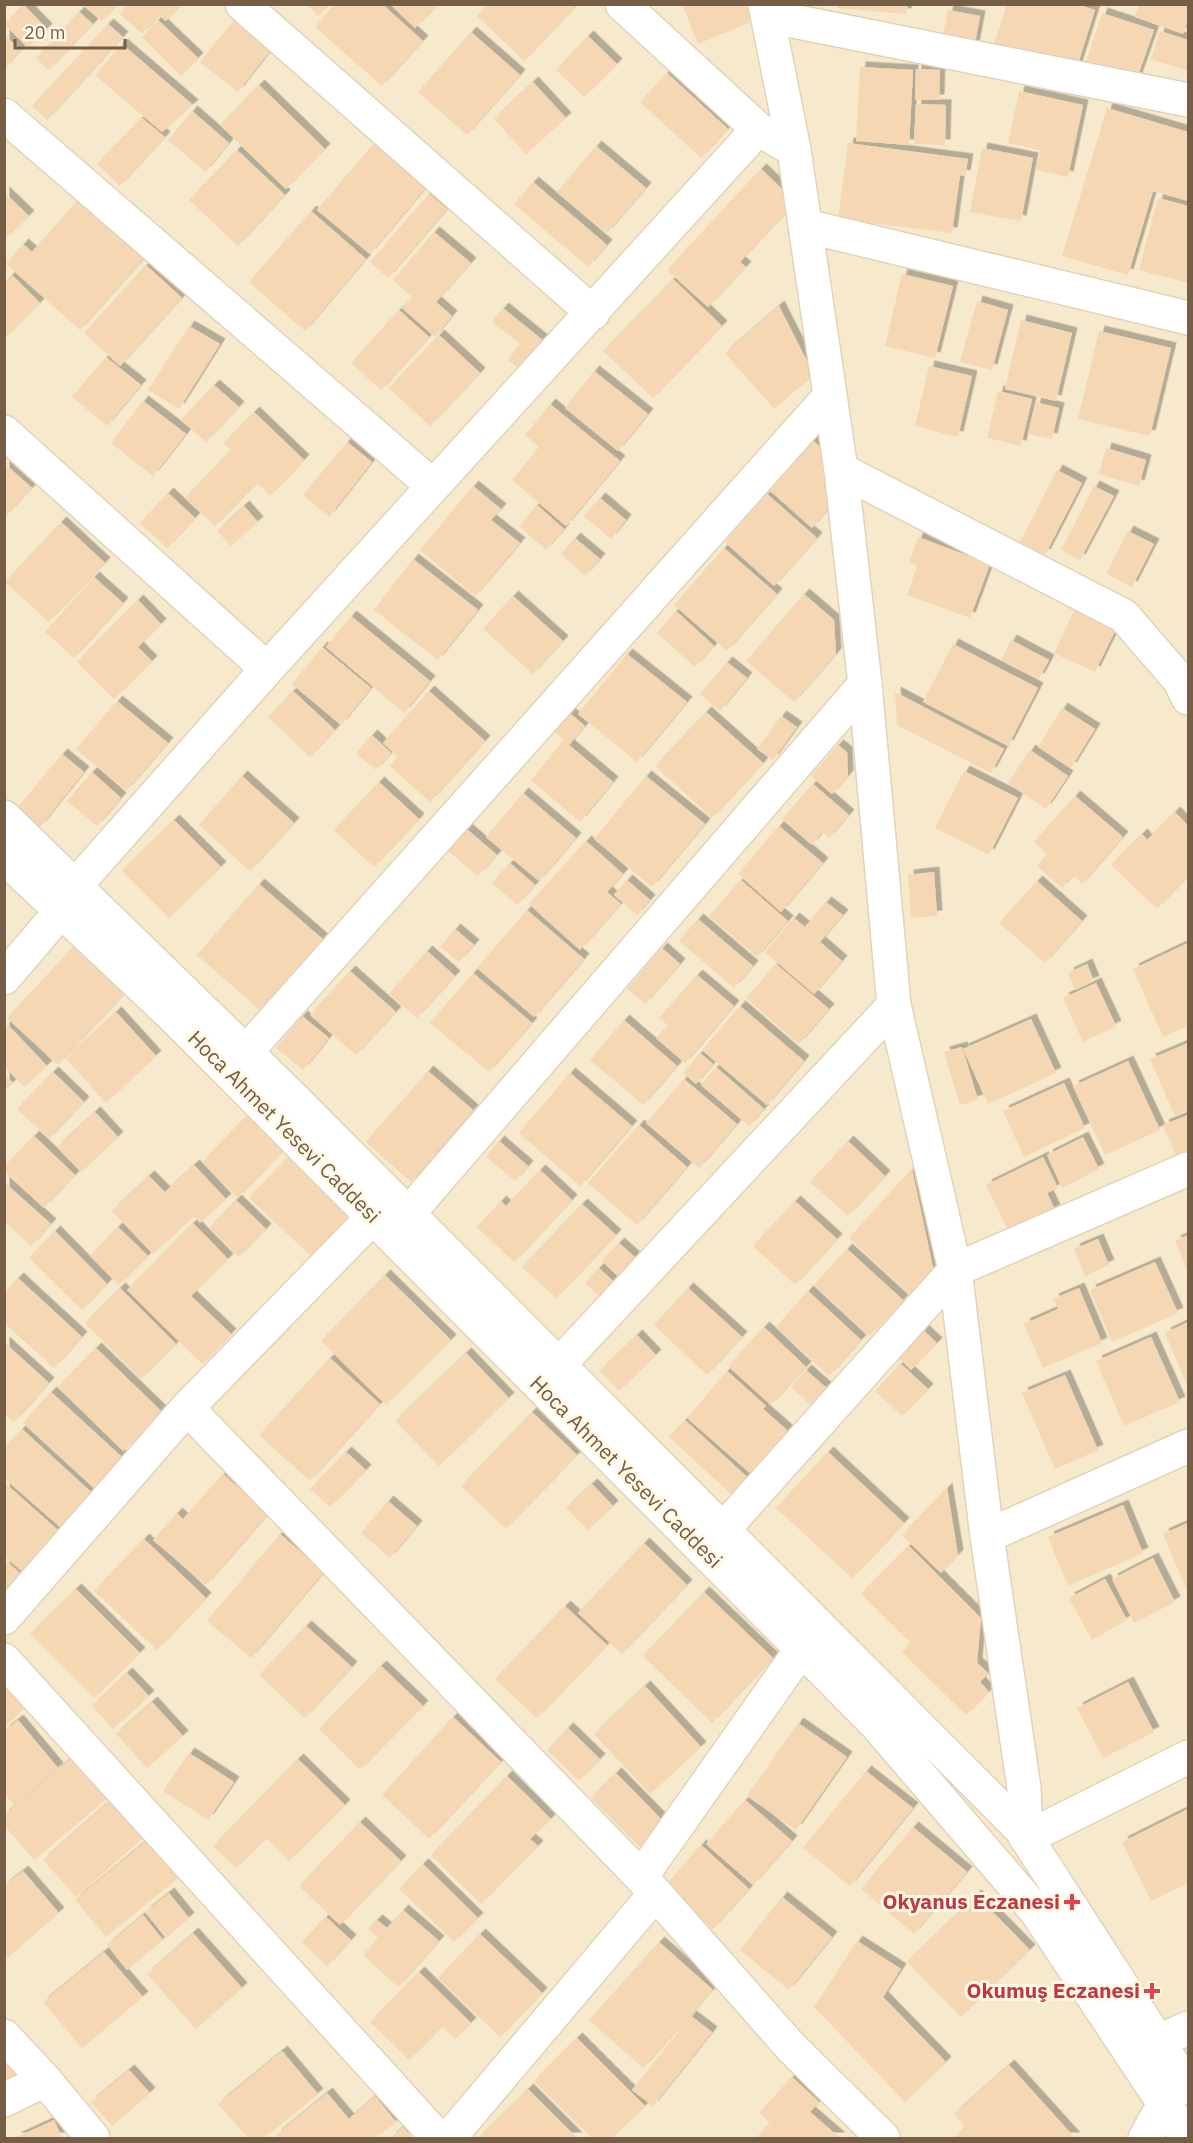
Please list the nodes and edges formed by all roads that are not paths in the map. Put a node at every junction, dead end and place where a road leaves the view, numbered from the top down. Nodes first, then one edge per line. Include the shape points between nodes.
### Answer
1 (242, 4) edge
2 (622, 4) edge
3 (766, 10) edge
4 (1188, 100) edge
5 (4, 115) edge
6 (758, 129) junction
7 (794, 150) junction
8 (806, 226) junction
9 (592, 313) junction
10 (1188, 318) edge
11 (830, 396) junction
12 (4, 432) edge
13 (841, 470) junction
14 (433, 486) junction
15 (267, 669) junction
16 (865, 684) junction
17 (1188, 699) edge
18 (4, 817) edge
19 (4, 857) edge
20 (68, 899) junction
21 (4, 978) edge
22 (894, 1005) junction
23 (246, 1052) junction
24 (1188, 1169) edge
25 (408, 1214) junction
26 (373, 1217) junction
27 (955, 1270) junction
28 (550, 1376) junction
29 (187, 1408) junction
30 (1188, 1446) edge
31 (987, 1536) junction
32 (713, 1541) junction
33 (4, 1618) edge
34 (801, 1650) junction
35 (4, 1660) edge
36 (1188, 1757) edge
37 (1026, 1838) junction
38 (648, 1886) junction
39 (1188, 2028) edge
40 (4, 2036) edge
41 (1158, 2042) junction
42 (45, 2080) junction
43 (1176, 2096) edge
44 (4, 2100) edge
45 (93, 2139) edge
46 (438, 2139) edge
47 (449, 2139) edge
48 (883, 2139) edge
49 (1145, 2139) edge
50 (1186, 2139) edge

1 - 9 street
2 - 6 street
3 - 4 street
3 - 7 street
5 - 14 street
6 - 7 street
6 - 9 street
7 - 8 street
8 - 10 street
8 - 11 street
9 - 14 street
11 - 13 street
11 - 23 street
12 - 15 street
13 - 16 street
13 - 17 street via 1124,616 1180,681
14 - 15 street
15 - 20 street
16 - 22 street
16 - 25 street
18 - 20 street, Hoca Ahmet Yesevi Caddesi
19 - 20 street, Hoca Ahmet Yesevi Caddesi
20 - 21 street
20 - 23 street, Hoca Ahmet Yesevi Caddesi
20 - 26 street, Hoca Ahmet Yesevi Caddesi via 175,1018
22 - 27 street
22 - 28 street
23 - 25 street, Hoca Ahmet Yesevi Caddesi
24 - 27 street
25 - 26 street
25 - 28 street, Hoca Ahmet Yesevi Caddesi
26 - 28 street, Hoca Ahmet Yesevi Caddesi
26 - 29 street
27 - 31 street
27 - 32 street
28 - 32 street, Hoca Ahmet Yesevi Caddesi
29 - 33 street
29 - 38 street
30 - 31 street
31 - 37 street via 1024,1788
32 - 34 street, Hoca Ahmet Yesevi Caddesi
32 - 37 street, Hoca Ahmet Yesevi Caddesi via 1020,1828
34 - 38 street
34 - 43 street, Hoca Ahmet Yesevi Caddesi via 876,1724 1036,1911
35 - 46 street
36 - 37 street
37 - 41 street, Hoca Ahmet Yesevi Caddesi
38 - 47 street
38 - 48 street via 791,2047
39 - 41 street
40 - 42 street
41 - 43 street, Hoca Ahmet Yesevi Caddesi
42 - 44 street
42 - 45 street
43 - 49 street
43 - 50 street, Hoca Ahmet Yesevi Caddesi

